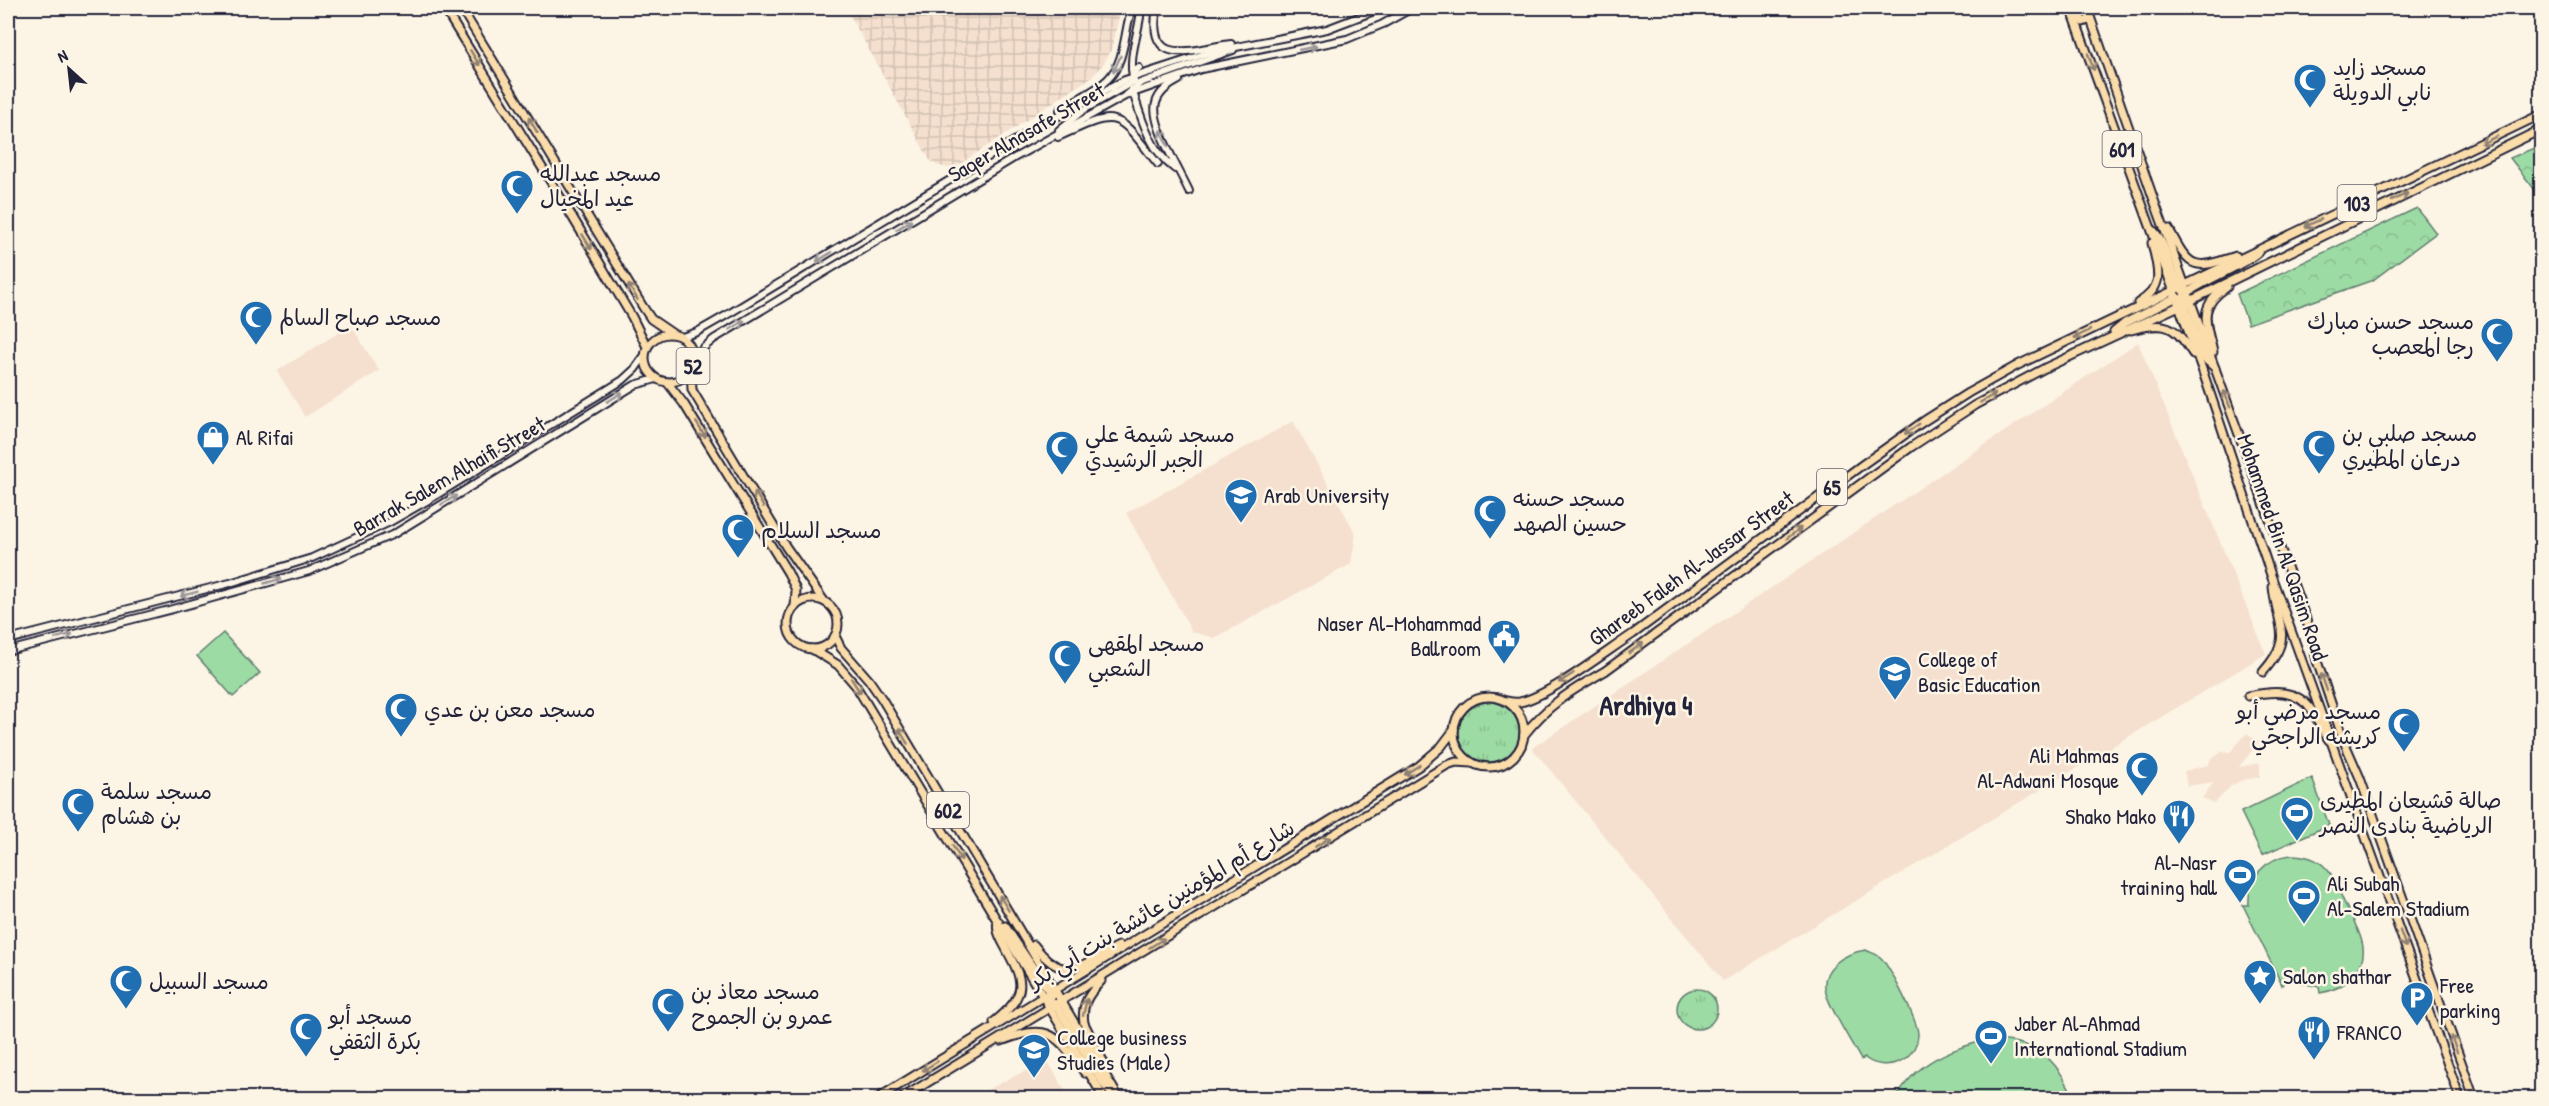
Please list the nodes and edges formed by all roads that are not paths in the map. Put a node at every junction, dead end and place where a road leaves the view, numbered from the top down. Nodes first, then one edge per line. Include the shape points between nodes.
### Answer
1 (444, 8) edge
2 (461, 8) edge
3 (1132, 8) edge
4 (1141, 8) edge
5 (1156, 8) edge
6 (1382, 8) edge
7 (1412, 8) edge
8 (2071, 8) edge
9 (2076, 8) edge
10 (2087, 8) edge
11 (2090, 15) junction
12 (1267, 40) junction
13 (1251, 58) junction
14 (1133, 82) junction
15 (522, 106) junction
16 (508, 112) junction
17 (2541, 114) edge
18 (1036, 128) junction
19 (2541, 129) edge
20 (1014, 158) junction
21 (1158, 164) dead end
22 (1174, 169) dead end
23 (1190, 191) dead end
24 (2155, 203) junction
25 (2146, 214) junction
26 (2262, 248) junction
27 (2250, 271) junction
28 (2182, 295) junction
29 (2105, 323) junction
30 (673, 334) junction
31 (682, 337) junction
32 (2109, 337) junction
33 (646, 351) junction
34 (692, 366) junction
35 (2202, 369) junction
36 (656, 379) junction
37 (2221, 381) junction
38 (667, 382) junction
39 (585, 403) junction
40 (589, 414) junction
41 (390, 522) junction
42 (376, 529) junction
43 (394, 534) junction
44 (383, 539) junction
45 (248, 578) junction
46 (2272, 578) junction
47 (230, 583) junction
48 (250, 588) junction
49 (232, 592) junction
50 (824, 601) junction
51 (795, 607) junction
52 (835, 636) junction
53 (9, 639) edge
54 (812, 649) junction
55 (10, 650) edge
56 (2263, 672) dead end
57 (2248, 696) dead end
58 (1506, 701) junction
59 (1454, 730) junction
60 (1524, 735) junction
61 (2332, 743) junction
62 (1472, 763) junction
63 (998, 921) junction
64 (1015, 921) junction
65 (1149, 933) junction
66 (1107, 974) junction
67 (1050, 993) junction
68 (1056, 1004) junction
69 (980, 1035) junction
70 (985, 1048) junction
71 (1109, 1080) junction
72 (878, 1098) edge
73 (902, 1098) edge
74 (1104, 1098) edge
75 (1117, 1098) edge
76 (2460, 1098) edge
77 (2474, 1098) edge

1 -> 16 main road
2 - 15 main road
3 -> 18 main road via 1121,55 1108,79
4 - 14 main road via 1133,46
5 - 12 main road via 1156,33 1174,52
6 - 12 main road via 1327,29
13 -> 7 main road, Saqer Alnasafe Street via 1347,39
8 -> 25 main road, Mohammed Bin Al Qasim Road / 601
9 - 11 main road via 2083,22
10 - 11 main road, Mohammed Bin Al Qasim Road / 601
11 - 24 main road, Mohammed Bin Al Qasim Road / 601
12 - 14 main road
13 - 14 main road, Saqer Alnasafe Street
23 -> 13 main road via 1157,124 1156,102 1179,80
14 - 18 main road, Saqer Alnasafe Street
14 - 20 main road, Saqer Alnasafe Street via 1082,111 1052,137
14 - 22 main road via 1148,134 1161,157
15 - 16 main road via 512,104
30 -> 15 main road via 651,319 643,308
16 -> 33 main road via 621,298
17 -> 26 main road, 103
18 -> 31 main road, Saqer Alnasafe Street via 725,316
27 -> 19 main road, 103
20 - 21 main road via 1093,121 1109,118 1125,125
34 -> 20 main road, Saqer Alnasafe Street via 714,339
24 - 26 main road via 2182,255 2196,264 2206,266
24 - 28 main road, Mohammed Bin Al Qasim Road / 601
25 - 28 main road, Mohammed Bin Al Qasim Road / 601
25 - 29 main road via 2158,273 2154,291
26 - 28 main road via 2239,267
27 - 28 main road, 103
27 - 37 main road via 2216,294 2206,309 2205,319
28 - 29 main road, Ghareeb Faleh Al-Jassar Street / 65
28 - 32 main road via 2125,323
28 - 35 main road, Mohammed Bin Al Qasim Road / 601
28 - 37 main road, Mohammed Bin Al Qasim Road / 601
29 -> 58 main road, Ghareeb Faleh Al-Jassar Street / 65 via 2018,365 1924,421 1633,634 1531,699
30 - 31 main road, 52
30 - 33 main road, 52 via 658,336
31 - 34 main road, 52 via 692,348
32 - 35 main road via 2162,324 2180,334
60 -> 32 main road, Ghareeb Faleh Al-Jassar Street / 65 via 1562,697 1700,603 1911,447 2015,382
33 - 36 main road, 52 via 650,373
33 - 39 main road, Barrak Salem Alhaifi Street / 52 via 623,380
34 - 38 main road, 52 via 681,380
50 -> 34 main road, 602 via 794,559 697,398 691,383
35 - 46 main road, Mohammed Bin Al Qasim Road / 601
36 - 38 main road, 52
40 -> 36 main road, Barrak Salem Alhaifi Street / 52 via 635,385
77 -> 37 main road, Mohammed Bin Al Qasim Road / 601 via 2343,739 2311,633
38 -> 51 main road, 602 via 788,573 796,590
39 - 40 main road
39 - 41 main road, Barrak Salem Alhaifi Street / 52
43 -> 40 main road, Barrak Salem Alhaifi Street / 52
41 - 42 main road, Barrak Salem Alhaifi Street / 52
41 - 43 main road via 389,531
42 - 44 main road
42 - 45 main road, Barrak Salem Alhaifi Street / 52 via 312,558
43 - 44 main road, Barrak Salem Alhaifi Street / 52
48 -> 44 main road, Barrak Salem Alhaifi Street / 52 via 309,571
45 - 47 main road, Barrak Salem Alhaifi Street / 52
45 - 48 main road
46 - 56 main road via 2283,638 2277,656
46 - 61 main road, Mohammed Bin Al Qasim Road / 601
47 - 49 main road via 234,587
47 -> 53 main road, Barrak Salem Alhaifi Street / 52
48 - 49 main road, Barrak Salem Alhaifi Street / 52
55 -> 49 main road, Barrak Salem Alhaifi Street / 52
50 - 51 main road via 809,599
50 - 52 main road, 602 via 837,616
51 - 54 main road, 602 via 788,620 790,634 800,646
52 - 54 main road via 826,646
64 -> 52 main road, 602 via 882,699
53 - 55 main road
54 -> 63 main road, 602 via 830,658 850,677
57 - 61 main road via 2275,692 2298,698 2310,708
58 - 59 main road, 65 via 1477,699 1460,713
58 - 60 main road via 1520,715
59 - 62 main road via 1458,749
59 -> 65 main road, شارع أم المؤمنين عائشة بنت أبي بكر via 1419,766
60 - 62 main road, 65 via 1516,755 1507,762 1484,767
61 -> 76 main road, Mohammed Bin Al Qasim Road / 601
66 -> 62 main road, شارع أم المؤمنين عائشة بنت أبي بكر via 1447,765
63 - 67 main road via 1008,928
63 - 69 main road via 999,935 1019,973 1021,991 1014,1005
64 - 65 main road via 1047,962 1064,970
64 - 67 main road, 602
65 - 67 main road, شارع أم المؤمنين عائشة بنت أبي بكر
66 - 68 main road, شارع أم المؤمنين عائشة بنت أبي بكر
71 -> 66 main road via 1083,1016 1085,1001
67 - 68 main road
67 - 68 main road, 602
67 - 69 main road, شارع أم المؤمنين عائشة بنت أبي بكر
68 - 70 main road, شارع أم المؤمنين عائشة بنت أبي بكر
68 - 71 main road, 602
68 - 74 main road, 602
68 - 75 main road via 1102,1083
69 -> 72 main road, شارع أم المؤمنين عائشة بنت أبي بكر
70 - 73 main road, شارع أم المؤمنين عائشة بنت أبي بكر
70 - 74 main road via 1032,1031 1052,1036
71 - 75 main road, 602

